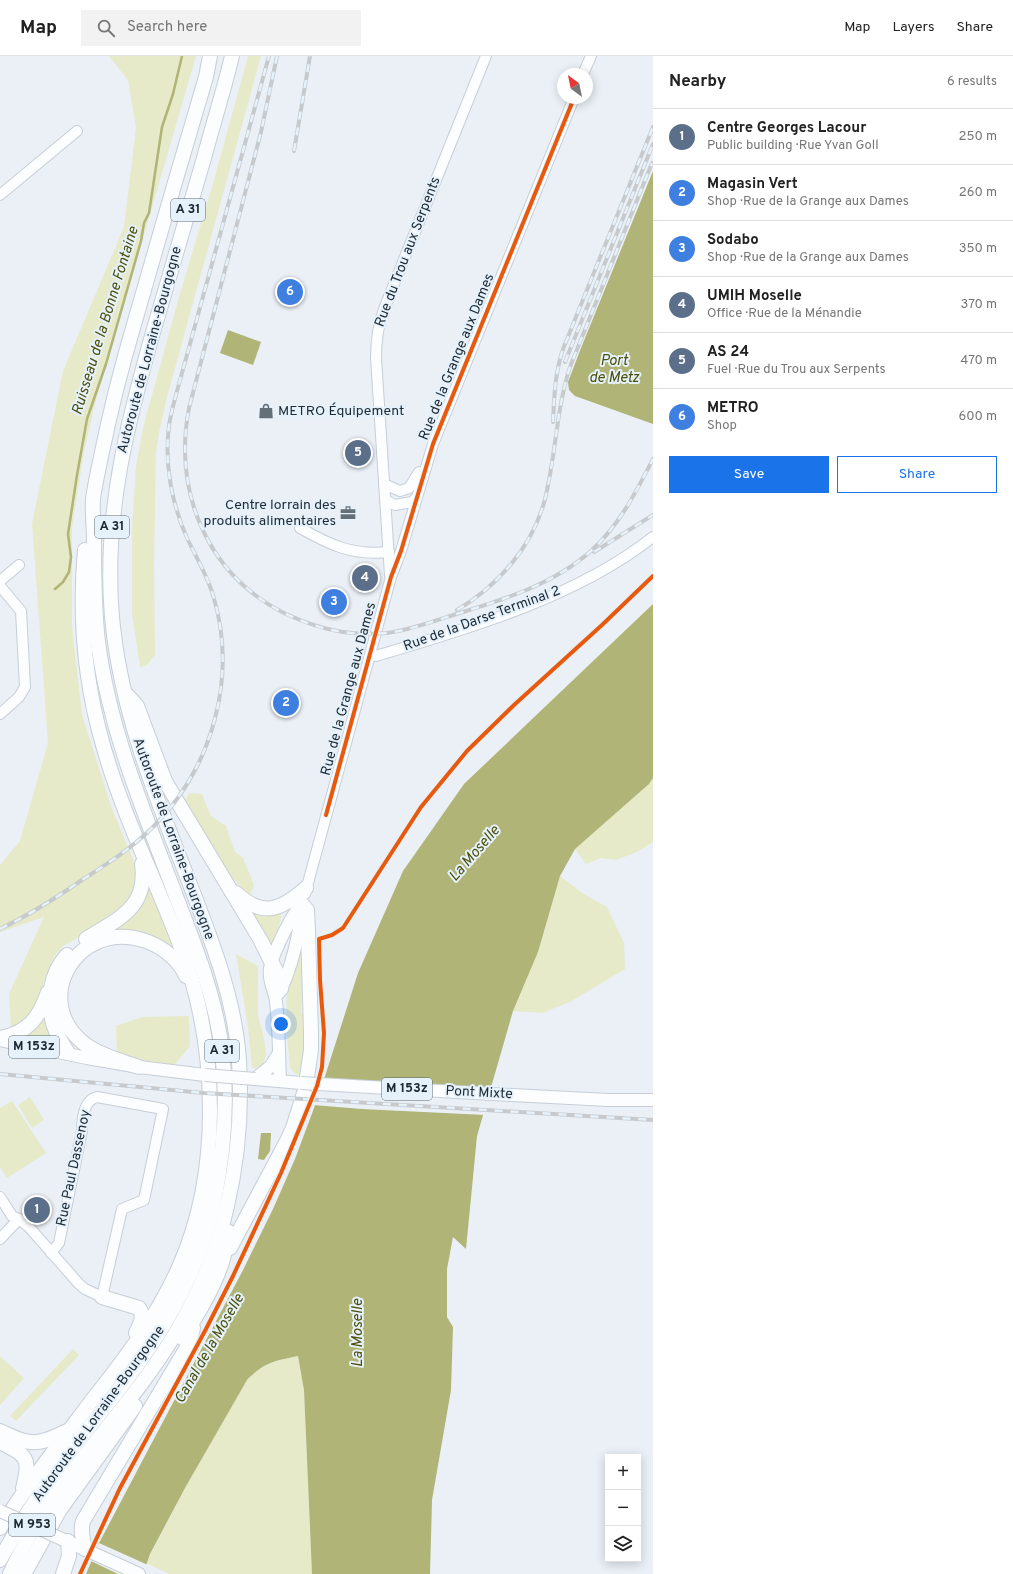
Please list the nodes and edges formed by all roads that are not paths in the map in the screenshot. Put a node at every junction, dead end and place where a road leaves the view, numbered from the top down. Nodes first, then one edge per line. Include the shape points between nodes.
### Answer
1 (210, 56) edge
2 (232, 56) edge
3 (486, 56) edge
4 (591, 56) edge
5 (586, 68) edge
6 (572, 104) edge
7 (77, 131) dead end
8 (0, 195) edge
9 (433, 445) junction
10 (384, 484) junction
11 (416, 498) junction
12 (93, 499) junction
13 (385, 500) junction
14 (300, 528) dead end
15 (653, 537) edge
16 (389, 552) junction
17 (19, 565) dead end
18 (390, 578) junction
19 (0, 581) edge
20 (0, 586) edge
21 (370, 656) junction
22 (124, 692) junction
23 (0, 714) edge
24 (126, 812) junction
25 (229, 887) junction
26 (306, 888) junction
27 (302, 904) junction
28 (272, 961) junction
29 (52, 981) junction
30 (194, 992) junction
31 (279, 994) junction
32 (0, 1039) edge
33 (68, 1053) junction
34 (279, 1054) junction
35 (239, 1060) junction
36 (139, 1067) junction
37 (255, 1079) junction
38 (280, 1081) junction
39 (304, 1087) junction
40 (653, 1100) edge
41 (0, 1197) edge
42 (19, 1219) junction
43 (0, 1239) edge
44 (51, 1253) junction
45 (221, 1266) junction
46 (102, 1297) junction
47 (194, 1321) junction
48 (128, 1354) junction
49 (70, 1428) junction
50 (0, 1431) edge
51 (0, 1442) edge
52 (21, 1494) junction
53 (0, 1511) edge
54 (0, 1528) edge
55 (66, 1541) junction
56 (85, 1549) junction
57 (0, 1560) edge
58 (10, 1574) edge
59 (24, 1574) edge
60 (63, 1574) edge
61 (140, 1574) edge

1 - 12 highway, Autoroute de Lorraine-Bourgogne / A 31 via 120,371
2 - 22 highway, Autoroute de Lorraine-Bourgogne / A 31 via 142,371 119,468 113,511 110,582 116,653
3 - 10 street, Rue du Trou aux Serpents via 378,325 376,358
4 - 5 street
6 - 9 street, Rue de la Grange aux Dames
7 - 8 street
9 - 10 street via 409,488 400,491
9 - 11 street, Rue de la Grange aux Dames
10 - 13 street, Rue du Trou aux Serpents
11 - 13 street via 412,502 395,505
11 - 18 street, Rue de la Grange aux Dames via 401,551
12 - 24 highway via 86,536 84,566 83,610 88,673 102,744
12 - 57 highway, Autoroute de Lorraine-Bourgogne / A 31 via 95,611 110,708 143,812 198,953 212,1004 222,1050 225,1100 222,1155 214,1205 205,1236 176,1303 134,1370 42,1490
13 - 16 street, Rue du Trou aux Serpents
14 - 16 street via 337,547 369,554
15 - 21 street, Rue de la Darse Terminal 2 via 617,562 566,589 484,621
16 - 18 street, Rue du Trou aux Serpents
17 - 19 street
18 - 21 street, Rue de la Grange aux Dames
20 - 23 street via 21,611 25,687 19,697
21 - 26 street, Rue de la Grange aux Dames
22 - 25 highway via 137,706 165,781
22 - 35 highway, Autoroute de Lorraine-Bourgogne / A 31 via 144,765 220,969
24 - 29 highway via 142,864 142,890 127,912 77,945 65,957
24 - 30 highway via 184,955
25 - 26 highway via 249,904 261,908 282,906
25 - 28 highway
26 - 27 street, Rue de la Grange aux Dames
27 - 28 main road via 297,909
27 - 31 main road via 297,939 285,984
27 - 39 highway via 307,910 311,1033 311,1050
28 - 31 highway via 278,975
29 - 32 highway via 36,1019 23,1030
29 - 33 highway via 50,997 53,1025
30 - 36 highway via 184,971 169,954 154,944 139,939 123,936 108,938 81,952 70,964 62,981 61,996 65,1019 74,1034 86,1045
30 - 48 highway via 207,1054 209,1091 208,1153 200,1199 192,1233 179,1267 155,1314
31 - 34 main road
32 - 33 main road, M 153z
33 - 36 main road, M 153z
34 - 37 main road via 271,1066
34 - 38 main road
35 - 45 highway via 245,1076 246,1136 242,1174
35 - 58 highway, Autoroute de Lorraine-Bourgogne / A 31 via 238,1131 234,1169 227,1208 212,1258 199,1289 175,1335 158,1360 36,1523
36 - 37 main road, Pont Mixte / M 153z, bridge
37 - 38 main road, Pont Mixte / M 153z
38 - 39 main road, Pont Mixte / M 153z
39 - 40 main road, Pont Mixte / M 153z, bridge
39 - 45 highway via 288,1140
41 - 42 street via 12,1216
42 - 43 street
42 - 44 street
44 - 46 street via 85,1290
44 - 46 street, Rue Paul Dassenoy via 59,1243 82,1120 88,1101 97,1097 163,1109 144,1200 122,1209
45 - 47 highway
46 - 48 highway via 133,1305 142,1312 142,1319
47 - 56 highway via 186,1349 83,1521 81,1534
47 - 59 highway via 59,1511
48 - 49 highway
49 - 50 highway via 39,1443 23,1441
49 - 52 highway
51 - 52 highway via 24,1455 28,1464
52 - 54 highway
53 - 55 main road, M 953, bridge
55 - 56 main road, M 953
55 - 60 highway via 69,1556
56 - 61 main road, M 953

